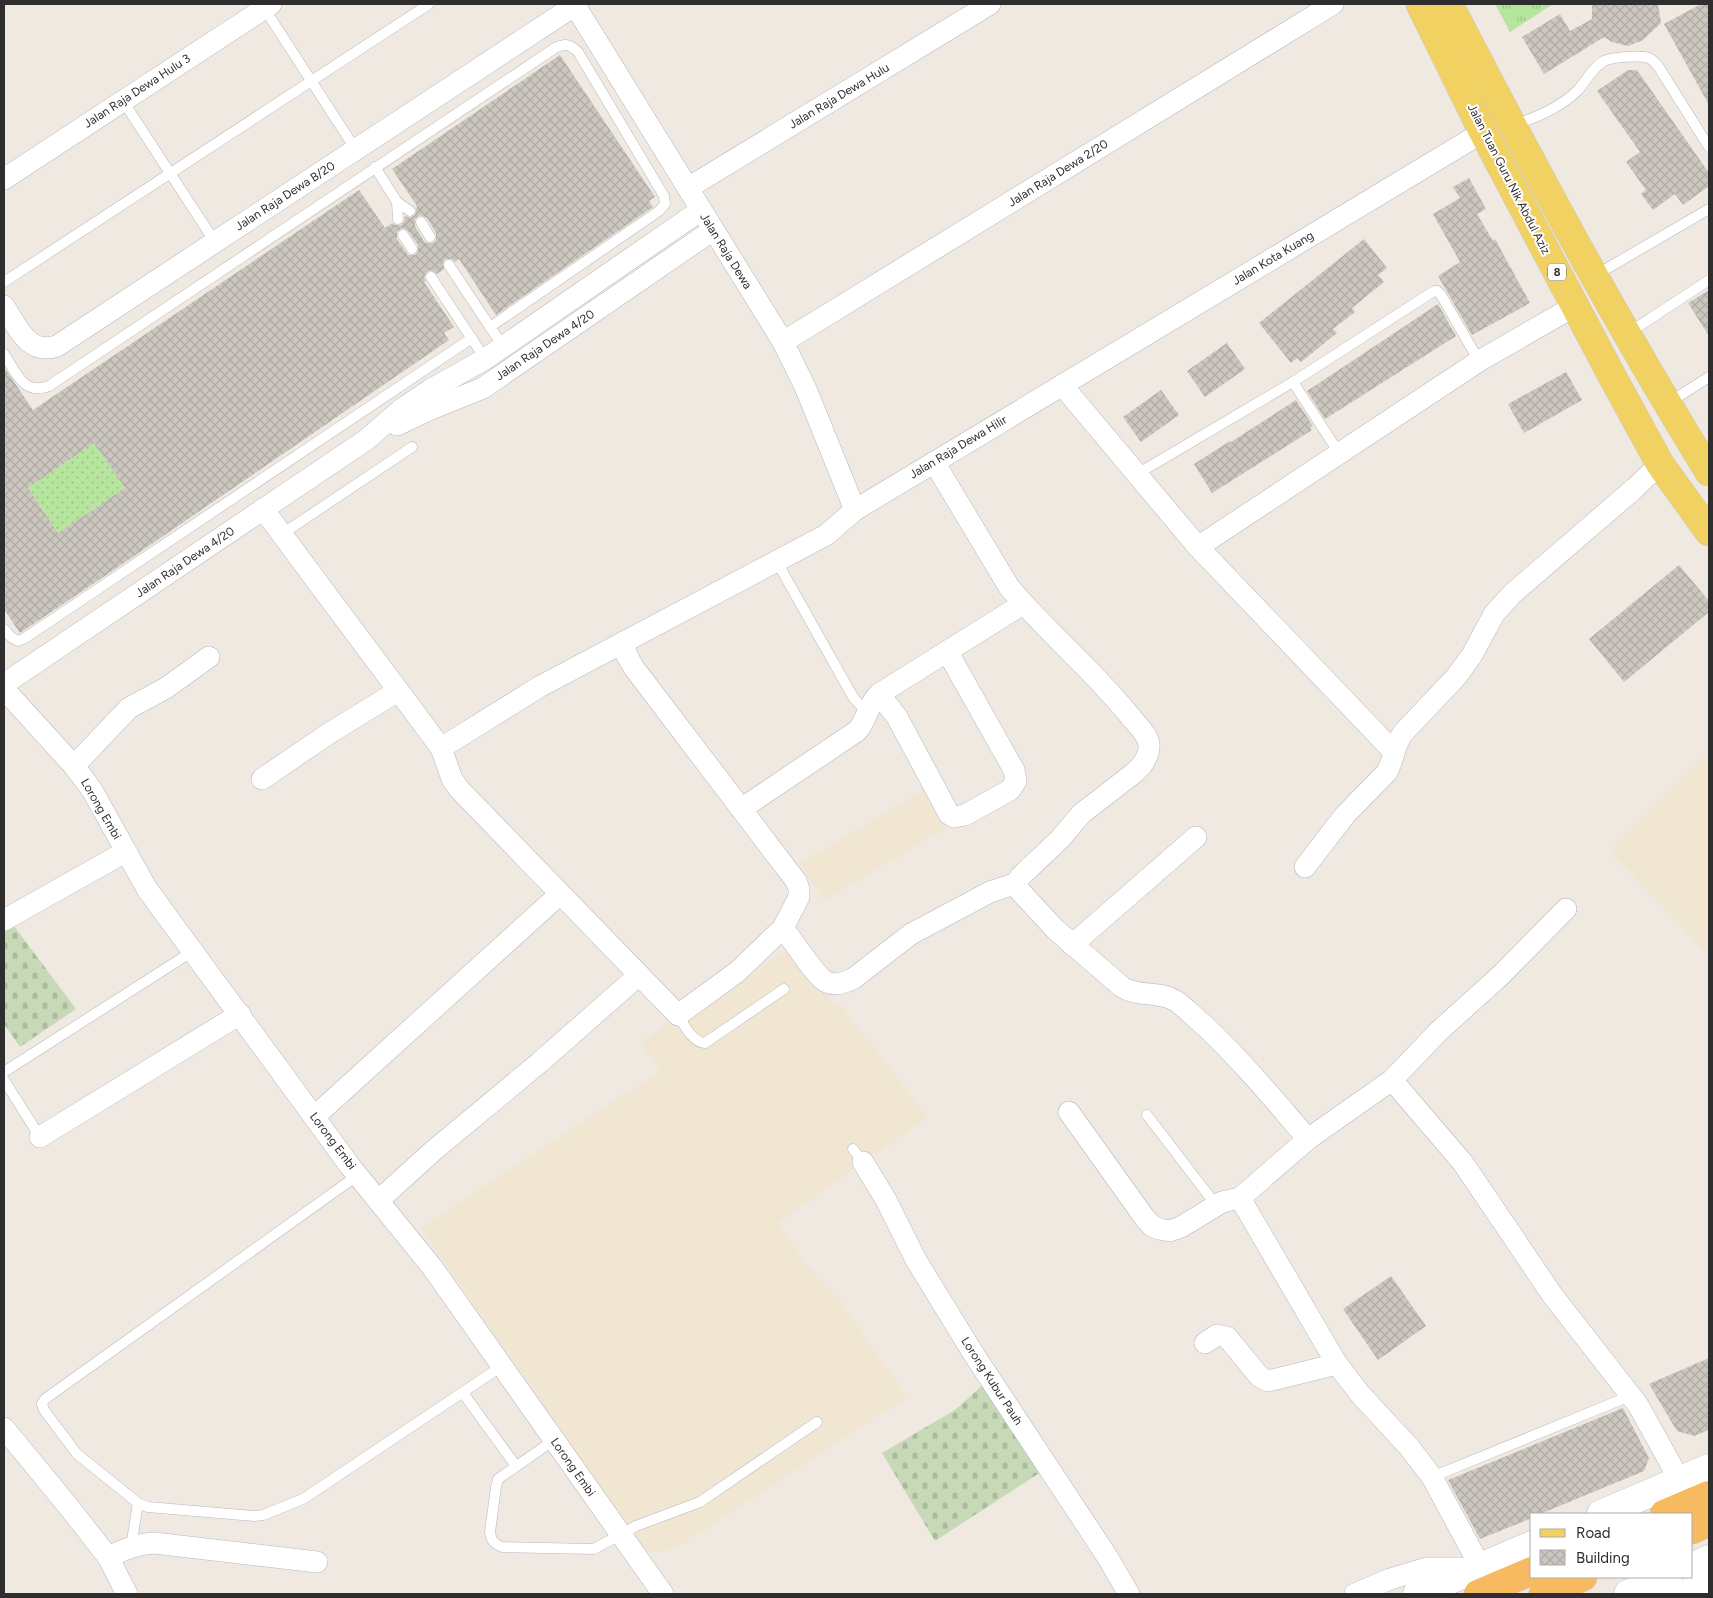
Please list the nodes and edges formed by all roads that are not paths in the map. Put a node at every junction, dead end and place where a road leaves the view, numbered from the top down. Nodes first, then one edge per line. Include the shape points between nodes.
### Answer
1 (429, 4) edge
2 (575, 4) edge
3 (990, 4) edge
4 (1333, 4) edge
5 (1420, 4) edge
6 (1449, 4) edge
7 (257, 8) edge
8 (311, 81) junction
9 (123, 100) junction
10 (1512, 126) junction
11 (1483, 132) junction
12 (1709, 147) edge
13 (356, 150) junction
14 (375, 167) junction
15 (170, 173) junction
16 (4, 179) edge
17 (688, 188) junction
18 (397, 202) junction
19 (1709, 209) edge
20 (701, 210) junction
21 (410, 211) dead end
22 (398, 219) dead end
23 (421, 222) dead end
24 (714, 230) junction
25 (403, 235) dead end
26 (430, 237) dead end
27 (215, 242) junction
28 (412, 249) dead end
29 (449, 265) dead end
30 (1593, 277) junction
31 (431, 278) dead end
32 (1709, 280) edge
33 (4, 282) edge
34 (4, 306) edge
35 (1575, 306) junction
36 (490, 327) junction
37 (1626, 334) junction
38 (472, 338) junction
39 (783, 342) junction
40 (503, 347) junction
41 (4, 354) edge
42 (485, 359) junction
43 (1479, 361) junction
44 (516, 366) junction
45 (1709, 377) edge
46 (498, 378) junction
47 (1292, 382) junction
48 (1062, 385) junction
49 (1667, 404) junction
50 (366, 440) junction
51 (412, 447) dead end
52 (1339, 453) junction
53 (934, 462) junction
54 (1660, 464) junction
55 (1709, 472) edge
56 (1137, 474) junction
57 (264, 509) junction
58 (855, 510) junction
59 (1709, 532) edge
60 (282, 534) junction
61 (1198, 547) junction
62 (777, 562) junction
63 (1023, 604) junction
64 (4, 630) edge
65 (624, 642) junction
66 (947, 651) junction
67 (209, 658) dead end
68 (4, 684) edge
69 (4, 689) edge
70 (398, 691) junction
71 (879, 694) junction
72 (867, 714) junction
73 (441, 748) junction
74 (1394, 752) junction
75 (74, 766) junction
76 (262, 779) dead end
77 (741, 809) junction
78 (1196, 837) dead end
79 (125, 852) junction
80 (1305, 867) dead end
81 (1017, 883) junction
82 (560, 894) junction
83 (1566, 909) dead end
84 (4, 920) edge
85 (783, 928) junction
86 (1072, 945) junction
87 (194, 951) junction
88 (639, 975) junction
89 (784, 989) dead end
90 (240, 1014) junction
91 (678, 1016) junction
92 (4, 1072) edge
93 (4, 1080) edge
94 (1392, 1080) junction
95 (1070, 1112) dead end
96 (1147, 1115) dead end
97 (314, 1117) junction
98 (40, 1136) joint
99 (1308, 1139) junction
100 (858, 1156) dead end
101 (358, 1175) junction
102 (1240, 1198) junction
103 (379, 1200) junction
104 (1216, 1205) junction
105 (1205, 1342) dead end
106 (1337, 1364) junction
107 (502, 1366) junction
108 (463, 1393) junction
109 (1630, 1396) junction
110 (818, 1422) dead end
111 (4, 1428) edge
112 (554, 1440) junction
113 (516, 1466) junction
114 (1709, 1468) edge
115 (1432, 1477) junction
116 (1679, 1479) junction
117 (1709, 1495) edge
118 (138, 1503) junction
119 (1603, 1513) edge
120 (1666, 1513) edge
121 (1709, 1522) edge
122 (1693, 1530) edge
123 (621, 1535) junction
124 (1530, 1546) edge
125 (131, 1547) junction
126 (108, 1558) junction
127 (1709, 1559) edge
128 (317, 1562) dead end
129 (1693, 1566) edge
130 (1530, 1571) edge
131 (1582, 1578) edge
132 (1666, 1578) edge
133 (1480, 1581) edge
134 (1709, 1582) edge
135 (127, 1594) edge
136 (663, 1594) edge
137 (1130, 1594) edge
138 (1354, 1594) edge
139 (1417, 1594) edge
140 (1543, 1594) edge
141 (1628, 1594) edge
142 (1670, 1594) edge

1 - 8 lane
2 - 13 street, Jalan Raja Dewa B/20
2 - 17 street, Jalan Raja Dewa
3 - 17 street, Jalan Raja Dewa Hulu
4 - 39 street, Jalan Raja Dewa 2/20
5 - 11 main road, Jalan Tuan Guru Nik Abdul Aziz / 8
6 - 10 main road, 8
7 - 8 lane
7 - 9 street, Jalan Raja Dewa Hulu 3
8 - 13 lane
8 - 15 lane
9 - 15 lane
9 - 16 street, Jalan Raja Dewa Hulu 3
10 - 12 lane via 1550,110 1575,92 1605,60 1643,57 1652,59 1658,66
10 - 30 main road, 8
11 - 35 main road, Jalan Tuan Guru Nik Abdul Aziz / 8
11 - 48 street, Jalan Kota Kuang
13 - 27 street, Jalan Raja Dewa B/20
14 - 18 lane
14 - 36 lane via 561,44 568,44 578,52 664,196 665,204 660,211
14 - 41 lane via 49,386 29,388
15 - 27 lane
15 - 33 lane
17 - 20 street, Jalan Raja Dewa
18 - 21 lane
18 - 22 lane
19 - 30 lane
20 - 24 street, Jalan Raja Dewa
20 - 40 street, Jalan Raja Dewa 4/20
23 - 26 lane
24 - 39 street, Jalan Raja Dewa
24 - 44 street, Jalan Raja Dewa 4/20
25 - 28 lane
27 - 34 street, Jalan Raja Dewa B/20 via 56,346 41,349 33,346
29 - 36 lane
30 - 37 main road, 8
31 - 38 lane
32 - 37 lane
35 - 43 street
35 - 54 main road, Jalan Tuan Guru Nik Abdul Aziz / 8
36 - 40 lane
37 - 49 main road, 8
38 - 42 lane
38 - 64 lane via 25,638 18,641
39 - 58 street, Jalan Raja Dewa via 806,389
40 - 42 street, Jalan Raja Dewa 4/20
40 - 44 lane
42 - 46 lane
42 - 50 street, Jalan Raja Dewa 4/20 via 403,408
43 - 47 lane via 1441,295 1434,291
43 - 52 street
44 - 46 street, Jalan Raja Dewa 4/20
45 - 49 lane
46 - 50 street, Jalan Raja Dewa 4/20 via 474,393 424,412
47 - 52 lane
47 - 56 lane
48 - 53 street, Jalan Raja Dewa Hilir
48 - 56 street
49 - 54 main road via 1675,445 1672,455
49 - 55 main road, 8
50 - 57 street, Jalan Raja Dewa 4/20
51 - 60 lane
52 - 61 street
53 - 58 street, Jalan Raja Dewa Hilir
53 - 63 street via 1009,587
54 - 59 main road, Jalan Tuan Guru Nik Abdul Aziz / 8
54 - 74 street via 1512,594 1494,614 1456,677 1403,733
56 - 61 street
57 - 60 street
57 - 68 street, Jalan Raja Dewa 4/20
58 - 62 street, Jalan Raja Dewa Hilir via 826,535
60 - 70 street
61 - 74 street
62 - 65 street, Jalan Raja Dewa Hilir
62 - 72 lane via 853,697
63 - 66 street
63 - 81 street via 1110,690 1146,738 1149,751 1134,772 1081,814
65 - 73 street, Jalan Raja Dewa Hilir via 539,687
65 - 77 street via 634,668
66 - 71 street
66 - 71 street via 1017,775 1010,790 964,815 954,817 949,814 896,717
67 - 75 street via 166,688 129,708
69 - 75 street, Lorong Embi
70 - 73 street
70 - 76 street
71 - 72 street
72 - 77 street via 863,724 849,738
73 - 82 street via 452,779 460,790
74 - 80 street via 1387,772 1345,815
75 - 79 street, Lorong Embi via 109,818
77 - 85 street via 800,889
78 - 86 street
79 - 84 street
79 - 87 street, Lorong Embi
81 - 85 street via 990,892 911,934 845,983 824,981
81 - 86 street via 1023,896
82 - 88 street
82 - 97 street
83 - 94 street
85 - 91 street via 737,972
86 - 99 street via 1130,992 1161,995 1178,1002 1257,1080
87 - 90 street, Lorong Embi
87 - 92 lane
88 - 91 street
88 - 103 street
89 - 91 lane via 702,1044
90 - 97 street, Lorong Embi
90 - 98 street
93 - 98 lane
94 - 99 street
94 - 109 street via 1463,1163 1553,1296
95 - 104 street via 1152,1226 1170,1231
96 - 104 lane
97 - 101 street, Lorong Embi
99 - 102 street
100 - 137 street, Lorong Kubur Pauh via 973,1353
101 - 103 street, Lorong Embi
101 - 118 lane via 43,1401 44,1410 77,1454
102 - 104 street
102 - 106 street
103 - 107 street, Lorong Embi via 432,1267
105 - 106 street via 1217,1335 1228,1337 1258,1376 1268,1381
106 - 115 street
107 - 108 lane
107 - 112 street, Lorong Embi
108 - 113 lane
108 - 118 lane via 303,1499 263,1515 148,1507
109 - 115 lane
109 - 116 street via 1643,1413
110 - 123 lane via 700,1502 636,1526
111 - 126 street
112 - 113 lane
112 - 123 street, Lorong Embi
113 - 123 lane via 498,1479 490,1532 493,1542 502,1547 591,1550
114 - 116 main road
115 - 133 street
116 - 119 main road
117 - 120 highway
118 - 125 lane
121 - 122 highway
123 - 136 street, Lorong Embi
124 - 133 main road
125 - 126 street
125 - 128 street via 154,1544
126 - 135 street
127 - 129 main road
130 - 133 highway
131 - 140 highway
132 - 141 main road
133 - 138 street via 1427,1568
133 - 139 main road
134 - 142 street

